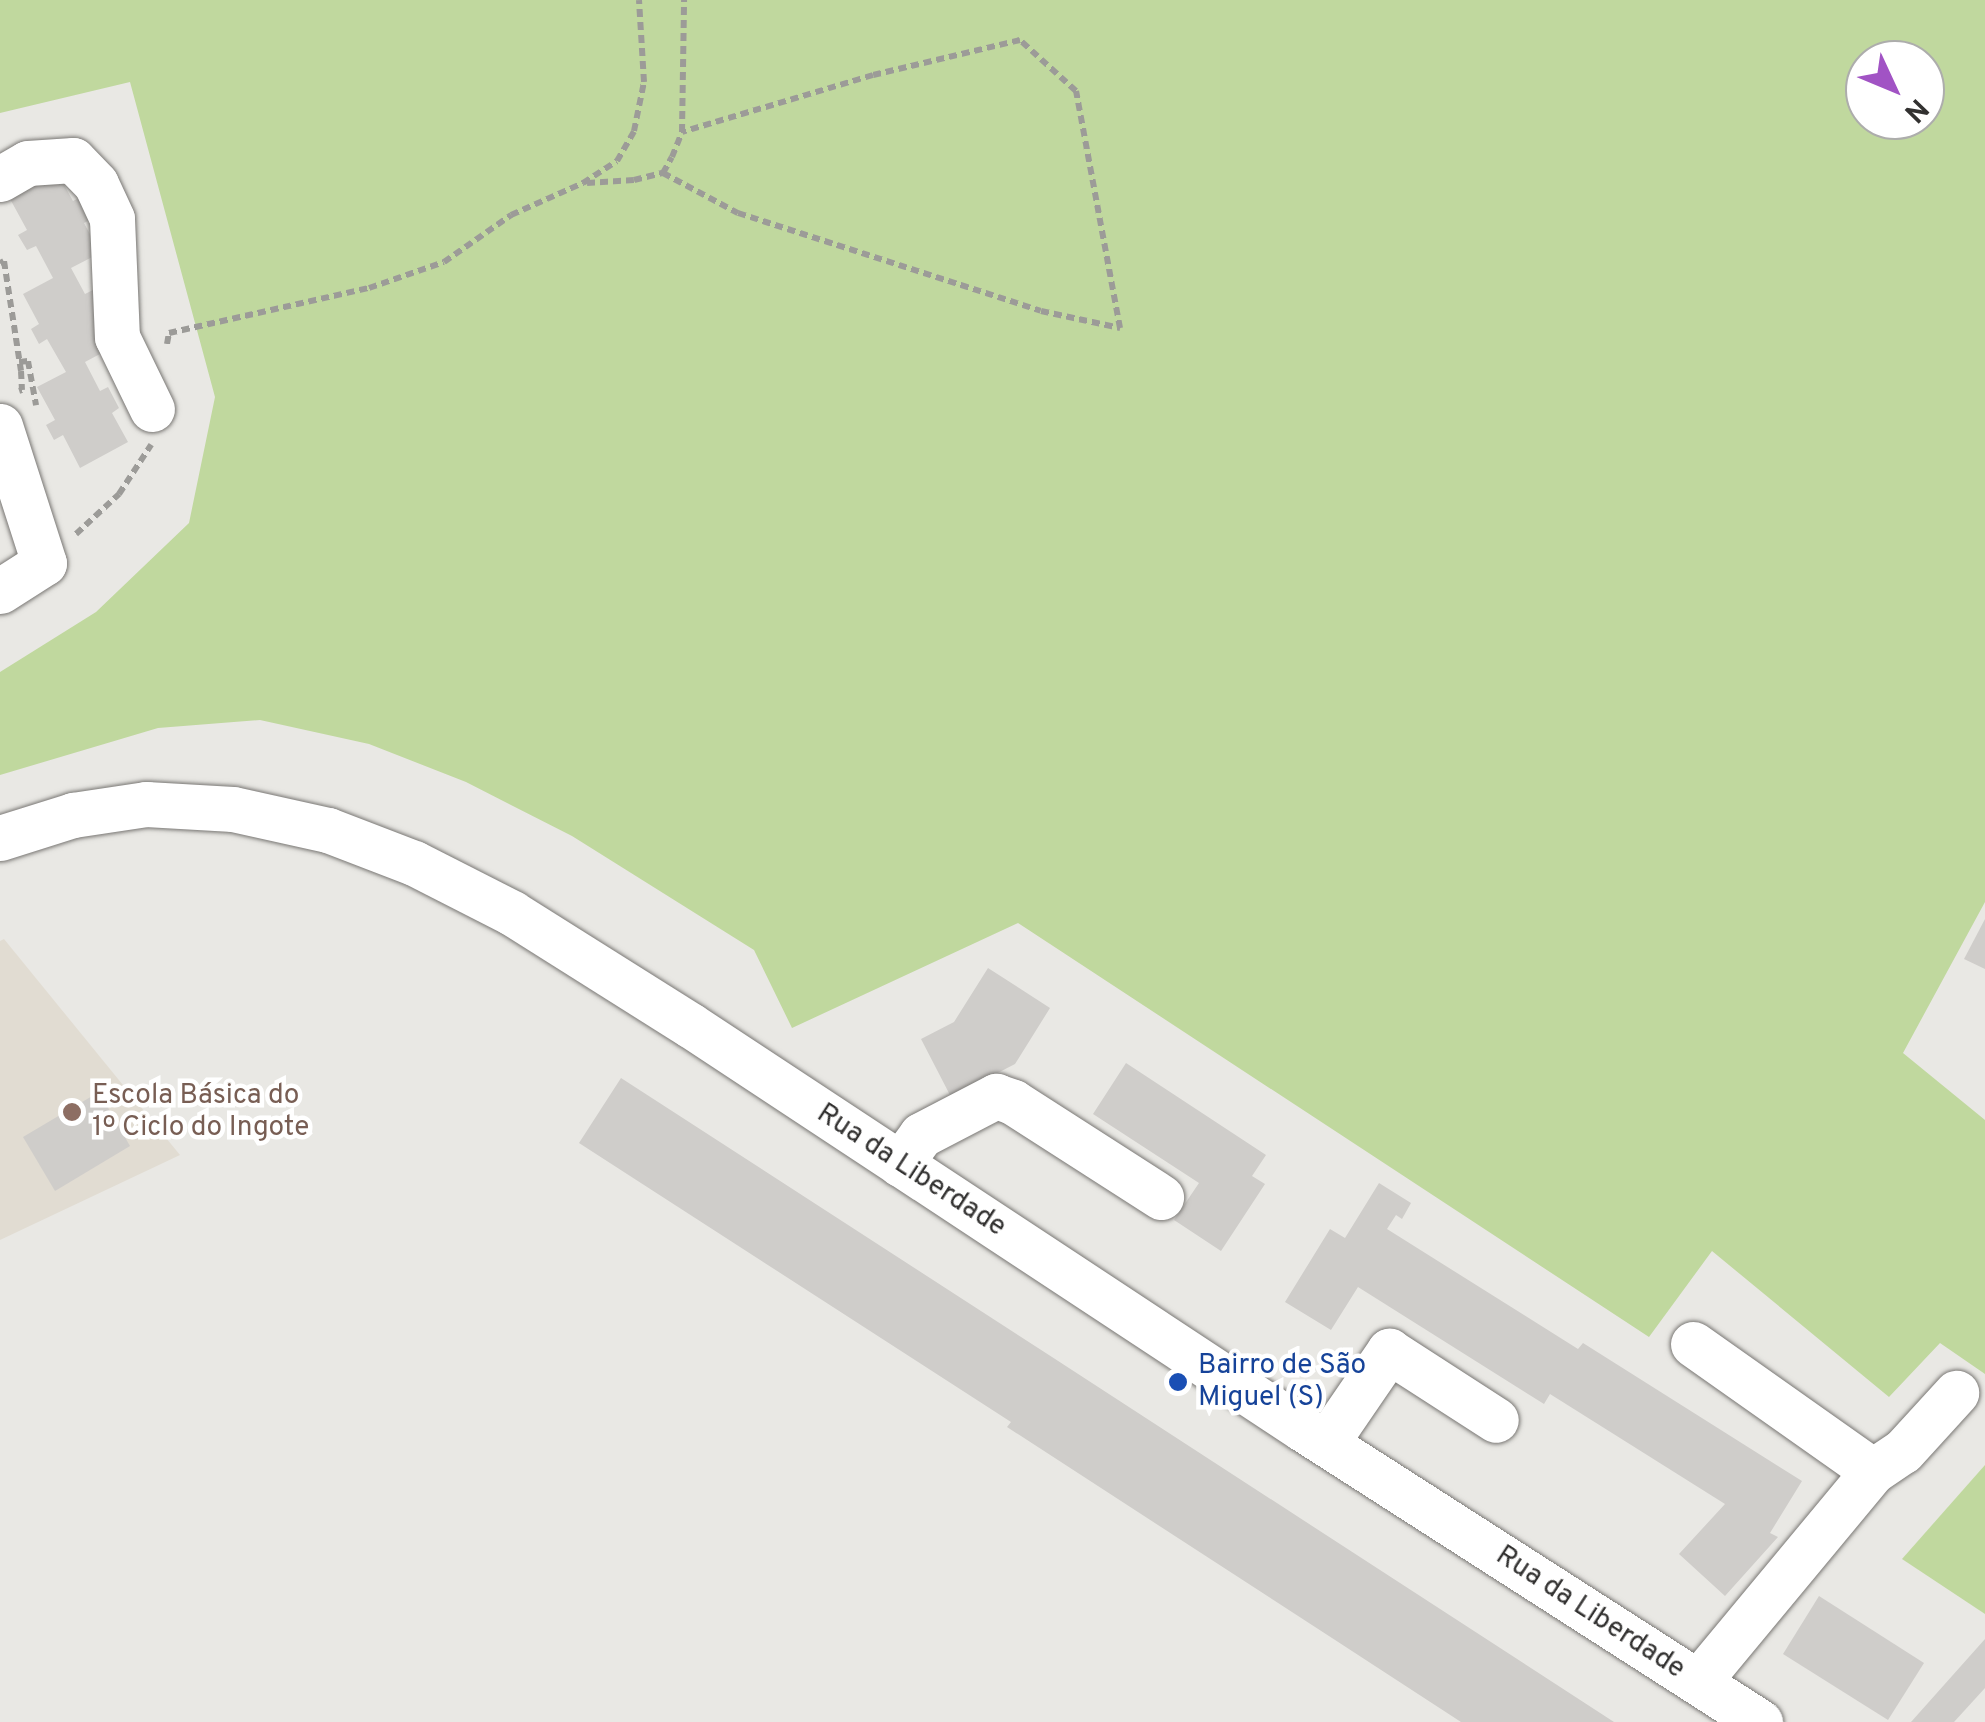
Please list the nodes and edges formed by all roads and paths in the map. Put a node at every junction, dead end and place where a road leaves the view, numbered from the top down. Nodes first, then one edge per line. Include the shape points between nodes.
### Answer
1 (638, 0) edge
2 (684, 0) edge
3 (682, 132) junction
4 (663, 173) junction
5 (0, 178) edge
6 (583, 183) junction
7 (0, 263) edge
8 (19, 362) junction
9 (152, 409) junction
10 (20, 411) edge
11 (44, 563) junction
12 (0, 591) edge
13 (0, 838) edge
14 (900, 1164) junction
15 (1161, 1198) dead end
16 (1694, 1344) dead end
17 (1956, 1393) dead end
18 (1496, 1420) dead end
19 (1326, 1444) junction
20 (1872, 1471) junction
21 (1698, 1682) junction
22 (1760, 1722) edge

1 - 6 path via 644,82 634,131 617,161
2 - 3 path
3 - 4 path
3 - 4 path via 1020,40 1076,90 1120,328 1041,311 738,213
4 - 6 path
5 - 9 street via 28,163 73,160 96,184 112,219 118,337
6 - 9 path via 511,215 444,262 369,288 169,333
7 - 8 path
8 - 10 path
8 - 10 path via 28,361
9 - 11 path via 152,444 120,494
10 - 11 street
11 - 12 street
13 - 14 street, Rua da Liberdade via 73,815 146,804 233,808 328,830 414,863 512,914
14 - 15 street via 921,1134 996,1096
14 - 19 street, Rua da Liberdade
16 - 20 street
17 - 20 street via 1903,1451
18 - 19 street via 1389,1351
19 - 21 street, Rua da Liberdade
20 - 21 street
21 - 22 street, Rua da Liberdade

